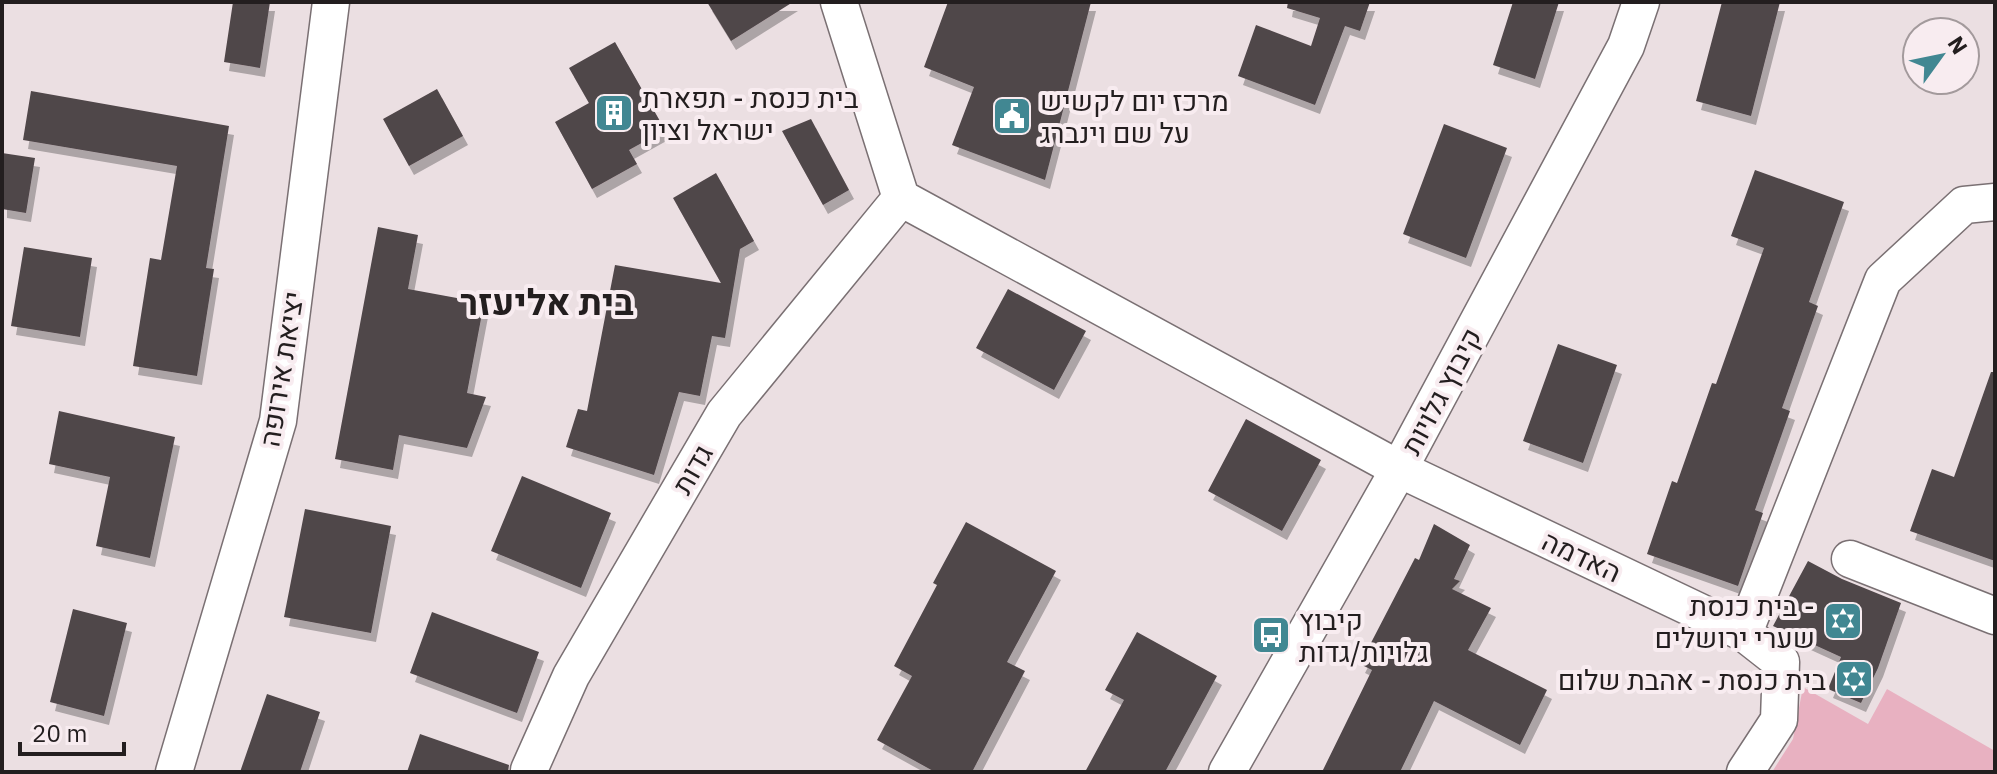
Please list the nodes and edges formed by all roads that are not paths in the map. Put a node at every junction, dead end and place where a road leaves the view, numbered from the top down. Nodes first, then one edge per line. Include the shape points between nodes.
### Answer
1 (331, 2) edge
2 (839, 2) edge
3 (1641, 2) edge
4 (901, 198) junction
5 (1995, 202) edge
6 (1399, 469) junction
7 (1850, 559) dead end
8 (1995, 616) edge
9 (1744, 633) junction
10 (529, 770) edge
11 (174, 772) edge
12 (1227, 772) edge
13 (1745, 772) edge

1 - 11 street, יציאת אירופה via 278,421
2 - 4 street
3 - 6 street, קיבוץ גלויות via 1626,46
4 - 6 street, האדמה
4 - 10 street, גדות via 724,414 571,676
5 - 9 street via 1964,205 1883,280
6 - 9 street, האדמה
6 - 12 street, קיבוץ גלויות
7 - 8 street
9 - 13 street, האדמה via 1781,662 1779,720

